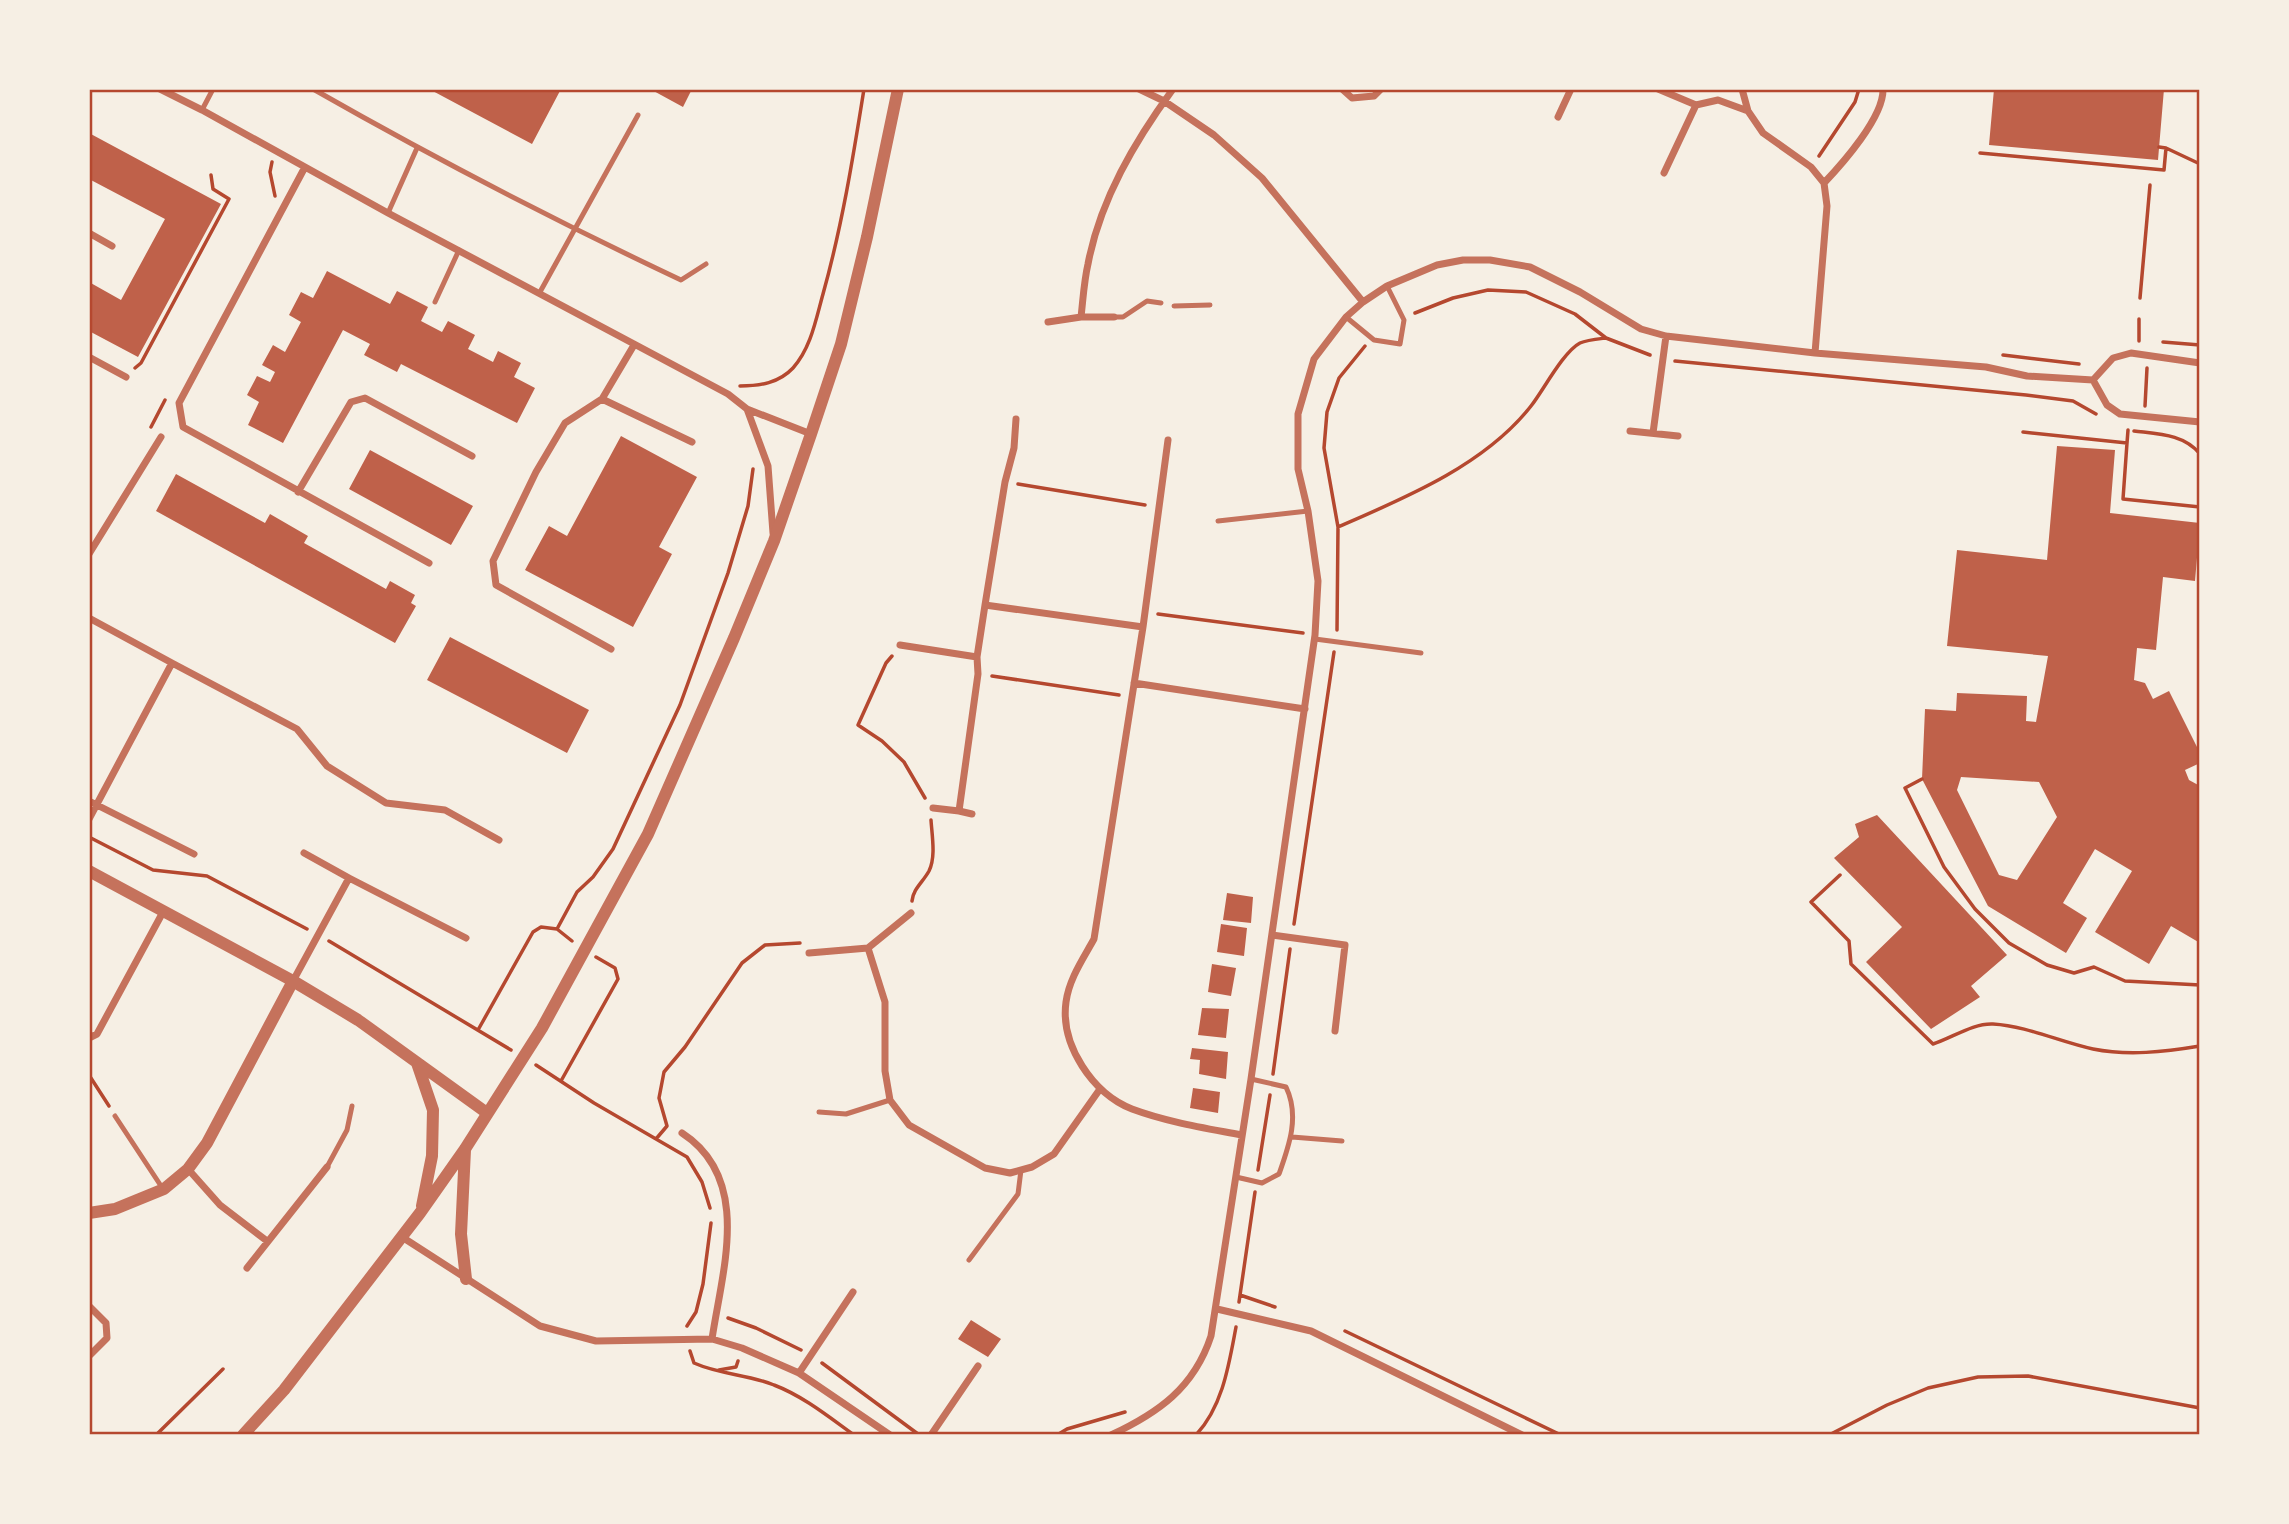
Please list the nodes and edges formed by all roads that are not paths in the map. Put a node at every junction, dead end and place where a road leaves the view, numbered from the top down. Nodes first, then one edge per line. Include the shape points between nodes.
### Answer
1 (160, 89) edge
2 (213, 89) edge
3 (313, 89) edge
4 (898, 89) edge
5 (1139, 89) edge
6 (1173, 89) edge
7 (1342, 89) edge
8 (1381, 89) edge
9 (1571, 89) edge
10 (1658, 89) edge
11 (1741, 89) edge
12 (1883, 89) edge
13 (1164, 101) junction
14 (1696, 105) junction
15 (202, 110) junction
16 (1748, 111) junction
17 (638, 115) dead end
18 (1558, 117) dead end
19 (417, 148) junction
20 (305, 167) junction
21 (1664, 173) dead end
22 (1824, 183) junction
23 (388, 213) junction
24 (575, 230) junction
25 (89, 233) edge
26 (112, 246) dead end
27 (459, 250) junction
28 (706, 264) dead end
29 (1387, 286) junction
30 (540, 292) junction
31 (435, 302) dead end
32 (1363, 302) junction
33 (1161, 303) dead end
34 (1210, 305) dead end
35 (1174, 306) dead end
36 (1081, 317) junction
37 (1114, 317) joint
38 (1346, 317) junction
39 (1048, 322) dead end
40 (1666, 336) junction
41 (634, 345) junction
42 (1815, 353) junction
43 (89, 356) edge
44 (2200, 363) edge
45 (126, 377) road end
46 (2092, 380) junction
47 (601, 399) junction
48 (747, 409) junction
49 (1016, 419) dead end
50 (2200, 422) edge
51 (1630, 431) dead end
52 (1653, 433) junction
53 (811, 434) junction
54 (1678, 436) dead end
55 (161, 437) dead end
56 (1168, 440) dead end
57 (692, 442) dead end
58 (472, 456) dead end
59 (298, 492) junction
60 (1308, 511) junction
61 (1219, 521) dead end
62 (774, 541) junction
63 (89, 554) edge
64 (429, 563) dead end
65 (985, 605) junction
66 (89, 618) edge
67 (1143, 627) junction
68 (1315, 637) junction
69 (900, 645) road end
70 (611, 649) dead end
71 (1421, 653) dead end
72 (977, 657) junction
73 (172, 663) junction
74 (1134, 683) junction
75 (1305, 709) junction
76 (93, 803) edge
77 (933, 808) road end
78 (959, 811) junction
79 (972, 814) dead end
80 (89, 819) edge
81 (499, 840) dead end
82 (304, 853) dead end
83 (194, 854) dead end
84 (89, 871) edge
85 (349, 878) junction
86 (163, 912) junction
87 (911, 914) road end
88 (1272, 935) junction
89 (466, 938) dead end
90 (868, 948) junction
91 (809, 953) road end
92 (293, 981) junction
93 (1335, 1031) dead end
94 (89, 1038) edge
95 (417, 1063) junction
96 (1251, 1079) junction
97 (1100, 1089) junction
98 (890, 1100) junction
99 (352, 1106) dead end
100 (819, 1112) dead end
101 (488, 1113) junction
102 (115, 1116) road end
103 (682, 1133) dead end
104 (1241, 1135) junction
105 (1292, 1138) junction
106 (1342, 1141) dead end
107 (465, 1149) junction
108 (327, 1167) joint
109 (188, 1169) junction
110 (1021, 1170) junction
111 (1236, 1177) junction
112 (164, 1189) junction
113 (89, 1213) edge
114 (420, 1213) junction
115 (402, 1237) junction
116 (267, 1241) junction
117 (969, 1260) dead end
118 (247, 1268) dead end
119 (466, 1279) junction
120 (853, 1292) dead end
121 (89, 1306) edge
122 (1217, 1308) junction
123 (712, 1339) junction
124 (89, 1356) edge
125 (978, 1366) dead end
126 (799, 1373) junction
127 (243, 1435) edge
128 (890, 1435) edge
129 (931, 1435) edge
130 (1111, 1435) edge
131 (1522, 1435) edge

1 - 15 street
2 - 15 lane
3 - 19 lane
4 - 53 street via 841,344
5 - 13 street
6 - 13 street
7 - 8 street via 1352,98 1374,96
9 - 18 street
10 - 14 street
11 - 16 street
12 - 22 street via 1874,117 1849,157
13 - 32 street via 1214,135 1262,178
13 - 36 street via 1124,165 1101,214
14 - 16 street via 1718,100
14 - 21 street
15 - 20 street
16 - 22 street via 1763,133 1811,167
17 - 24 lane
19 - 23 lane
19 - 24 lane
20 - 23 street
20 - 59 street via 179,403 183,427
22 - 42 street via 1827,206
23 - 27 street
24 - 28 lane via 681,280
24 - 30 lane
25 - 26 street
27 - 30 street
27 - 31 lane
29 - 32 street
29 - 38 lane via 1404,320 1400,344 1374,340
29 - 40 street via 1437,265 1462,260 1503,262 1530,267 1641,329
30 - 41 street
32 - 38 street
33 - 37 lane via 1147,301 1123,317
34 - 35 lane
36 - 37 street
36 - 39 street
38 - 60 street via 1314,359 1298,414 1298,469
40 - 42 street
40 - 52 street
41 - 47 street
41 - 48 street via 728,394
42 - 46 street
43 - 45 street
44 - 46 street via 2131,353 2113,358
46 - 50 street via 2107,405 2120,414
47 - 57 street
47 - 70 street via 565,423 493,561 496,585
48 - 53 street
48 - 62 street via 768,466
49 - 65 street
51 - 52 street
52 - 54 street
53 - 62 street
55 - 63 street
56 - 67 street
58 - 59 street via 365,397 351,402
59 - 64 street
60 - 61 lane
60 - 68 street via 1318,581
62 - 101 street via 648,834 542,1028
65 - 67 street
65 - 72 street
66 - 73 street
67 - 74 street
68 - 71 lane
68 - 75 street
69 - 72 street
72 - 78 street
73 - 76 street
73 - 81 street via 297,729 327,766 386,803 445,810
74 - 75 street
74 - 97 street via 1094,939 1073,976 1065,1004 1068,1037
75 - 88 street
76 - 80 street
76 - 83 street
77 - 78 street
78 - 79 street
82 - 85 street
84 - 86 street
85 - 89 street
85 - 92 street
86 - 92 street
86 - 94 street via 97,1034
87 - 90 street
88 - 93 street via 1345,945
88 - 96 street
90 - 91 street
90 - 98 street via 885,1002 885,1071
92 - 95 street
92 - 109 street via 207,1143
95 - 101 street
95 - 114 street via 433,1110 432,1156
96 - 104 street
96 - 105 lane via 1286,1087 1292,1101
97 - 104 street via 1129,1108
97 - 110 street via 1054,1154
98 - 100 lane via 846,1114
98 - 110 street via 909,1125 985,1168 1010,1174
99 - 108 lane via 347,1130
101 - 107 street
102 - 112 lane
103 - 123 street via 708,1156 727,1203 729,1228
104 - 111 street
105 - 106 lane
105 - 111 lane via 1279,1174 1262,1183
107 - 114 street
107 - 119 street via 461,1234
108 - 116 street
109 - 112 street
109 - 116 street via 220,1205
110 - 117 lane via 1018,1194
111 - 122 street
112 - 113 street via 115,1209
114 - 115 street
115 - 119 street
115 - 127 street via 284,1390
116 - 118 street
119 - 123 street via 540,1326 596,1341
120 - 126 street
121 - 124 street via 106,1323 107,1338
122 - 130 street via 1203,1360 1186,1383 1160,1408
122 - 131 street via 1311,1331
123 - 126 street
125 - 129 street
126 - 128 street

